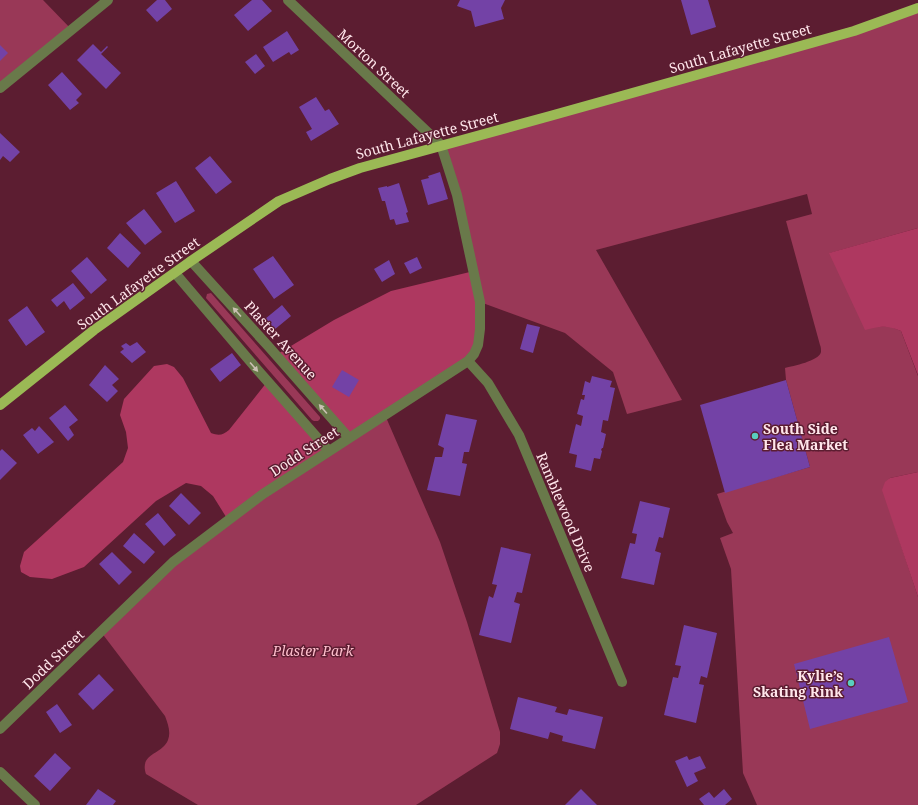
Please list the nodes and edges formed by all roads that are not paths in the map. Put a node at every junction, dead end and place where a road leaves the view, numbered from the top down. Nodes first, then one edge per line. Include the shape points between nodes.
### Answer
1 (108, 0) edge
2 (288, 0) edge
3 (918, 8) edge
4 (0, 88) edge
5 (441, 145) junction
6 (191, 262) junction
7 (175, 272) junction
8 (468, 361) junction
9 (0, 405) edge
10 (349, 438) junction
11 (329, 451) junction
12 (622, 682) dead end
13 (0, 729) edge
14 (0, 772) edge
15 (35, 805) edge

1 - 4 street
2 - 5 street, Morton Street
3 - 5 main road, South Lafayette Street via 854,31
5 - 6 main road, South Lafayette Street via 330,178 279,201
5 - 8 street, Dodd Street via 457,195 480,302 478,345
6 - 7 main road, South Lafayette Street
10 -> 6 street, Plaster Avenue
7 - 9 main road, South Lafayette Street via 94,330
7 -> 11 street
8 - 10 street, Dodd Street
8 - 12 street, Ramblewood Drive via 488,384 519,435
10 - 11 street, Dodd Street
11 - 13 street, Dodd Street via 263,494 173,562
14 - 15 street

